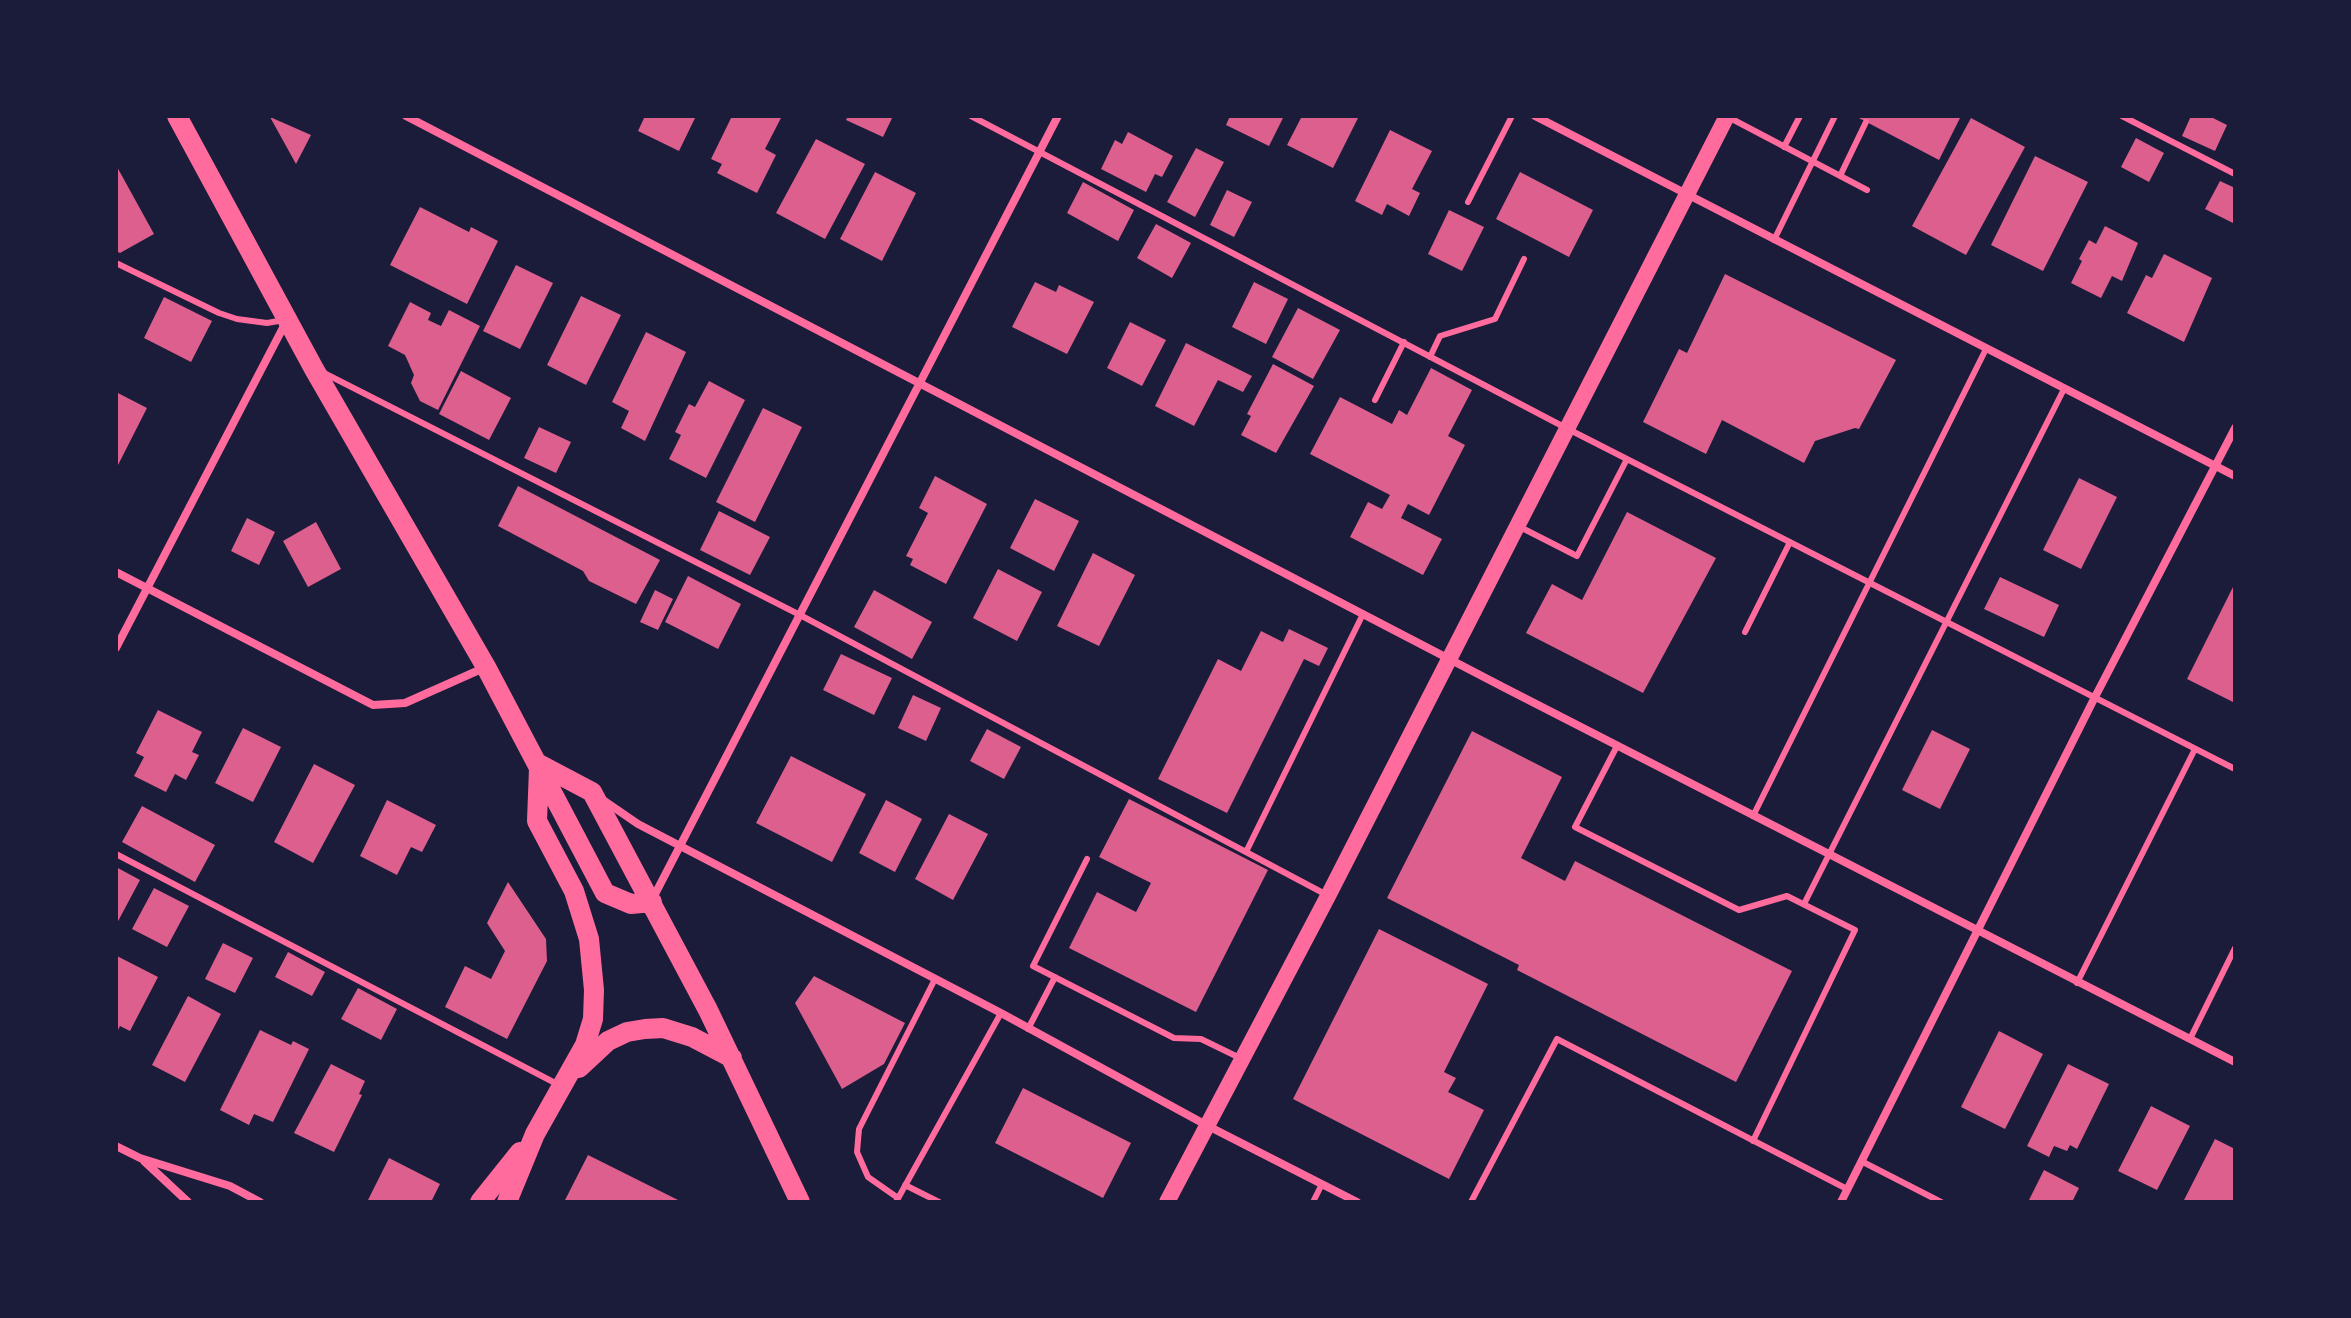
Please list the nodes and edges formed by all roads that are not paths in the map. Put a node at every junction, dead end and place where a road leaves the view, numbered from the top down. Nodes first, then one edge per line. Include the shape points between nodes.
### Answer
1 (177, 116) edge
2 (406, 116) edge
3 (971, 116) edge
4 (1058, 116) edge
5 (1512, 116) edge
6 (1535, 116) edge
7 (1727, 116) edge
8 (1800, 116) edge
9 (1835, 116) edge
10 (2122, 116) edge
11 (1866, 122) dead end
12 (1784, 147) junction
13 (1040, 151) junction
14 (1812, 162) junction
15 (2235, 174) edge
16 (1840, 176) junction
17 (1867, 190) dead end
18 (1686, 195) junction
19 (1468, 202) dead end
20 (1774, 240) junction
21 (1524, 259) dead end
22 (116, 263) edge
23 (287, 319) junction
24 (1404, 342) junction
25 (1986, 349) junction
26 (1430, 357) junction
27 (314, 369) junction
28 (921, 383) junction
29 (2064, 389) junction
30 (1375, 400) dead end
31 (2235, 428) edge
32 (1568, 429) junction
33 (1627, 459) junction
34 (2216, 466) junction
35 (2235, 476) edge
36 (1518, 526) junction
37 (1790, 542) junction
38 (116, 572) edge
39 (1869, 582) junction
40 (147, 587) junction
41 (1363, 614) junction
42 (800, 615) junction
43 (1948, 622) junction
44 (1745, 632) dead end
45 (116, 648) edge
46 (1448, 659) junction
47 (486, 667) junction
48 (2095, 697) junction
49 (1617, 746) junction
50 (2195, 749) junction
51 (539, 764) junction
52 (2235, 769) edge
53 (592, 792) junction
54 (1753, 816) junction
55 (680, 846) junction
56 (1246, 852) junction
57 (116, 854) edge
58 (1830, 856) junction
59 (1087, 859) dead end
60 (1328, 896) junction
61 (652, 902) junction
62 (1804, 904) junction
63 (1978, 932) junction
64 (2235, 948) edge
65 (1055, 977) junction
66 (935, 979) junction
67 (2077, 983) junction
68 (1001, 1013) junction
69 (1028, 1029) junction
70 (2190, 1039) junction
71 (732, 1058) junction
72 (1243, 1059) junction
73 (2235, 1062) edge
74 (560, 1086) junction
75 (1208, 1126) junction
76 (535, 1134) junction
77 (1753, 1141) junction
78 (116, 1146) edge
79 (140, 1158) junction
80 (1861, 1161) junction
81 (1322, 1184) junction
82 (905, 1185) junction
83 (1847, 1189) junction
84 (897, 1200) edge
85 (188, 1202) edge
86 (260, 1202) edge
87 (480, 1202) edge
88 (507, 1202) edge
89 (800, 1202) edge
90 (939, 1202) edge
91 (1167, 1202) edge
92 (1313, 1202) edge
93 (1357, 1202) edge
94 (1471, 1202) edge
95 (1841, 1202) edge
96 (1941, 1202) edge

1 - 23 main road
2 - 28 street
3 - 13 lane
4 - 13 street
5 - 19 lane
6 - 18 street
7 - 12 lane
7 - 18 main road
8 - 12 lane
9 - 14 lane
10 - 15 lane
11 - 16 lane
12 - 14 lane
13 - 24 lane
13 - 28 street
14 - 16 lane
14 - 20 lane
16 - 17 lane
18 - 20 street
18 - 32 main road
20 - 25 street
21 - 26 lane via 1495,319 1440,336
22 - 23 lane via 237,319
23 - 27 main road
23 - 40 street
24 - 26 lane
24 - 30 lane
25 - 29 street
25 - 39 lane
26 - 32 lane
27 - 42 lane
27 - 47 main road
28 - 41 street
28 - 42 street
29 - 34 street
29 - 43 lane
31 - 34 street
32 - 33 lane
32 - 36 main road
33 - 36 lane via 1577,556
33 - 37 lane
34 - 35 street
34 - 48 street
36 - 46 main road
37 - 39 lane
37 - 44 lane
38 - 40 street
39 - 43 lane
39 - 54 lane
40 - 45 street
40 - 47 street via 373,705 405,703
41 - 46 street
41 - 56 lane
42 - 55 street
42 - 56 lane
43 - 48 lane
43 - 58 lane
46 - 49 street
46 - 60 main road
47 - 51 main road
48 - 50 lane
48 - 63 street
49 - 54 street
49 - 62 lane via 1575,827 1739,910 1787,896
50 - 52 lane
50 - 67 lane
51 - 53 main road
51 - 61 main road via 605,893 631,904
51 - 74 main road via 541,828 584,916 594,978 593,1019 585,1045
53 - 55 street
53 - 61 main road
54 - 58 street
55 - 61 street
55 - 66 street
56 - 60 lane
57 - 74 lane
58 - 62 lane
58 - 63 street
59 - 65 lane via 1033,966
60 - 72 main road
61 - 71 main road
62 - 77 lane via 1855,930
63 - 67 street
63 - 80 street
64 - 70 lane
65 - 69 lane
65 - 72 lane via 1174,1038 1201,1039
66 - 68 street
66 - 84 lane via 859,1129 857,1152 868,1177
67 - 70 street
68 - 69 street
68 - 82 lane
69 - 75 street
70 - 73 street
71 - 74 main road via 692,1037 663,1028 645,1029 608,1041
71 - 89 main road
72 - 75 main road
74 - 76 main road
75 - 81 street
75 - 91 main road
76 - 87 main road
76 - 88 main road
77 - 83 lane
77 - 94 lane via 1557,1039
78 - 79 street
79 - 85 street
79 - 86 street via 230,1186
80 - 83 street
80 - 96 lane
81 - 92 lane
81 - 93 street
82 - 84 lane
82 - 90 lane
83 - 95 street

